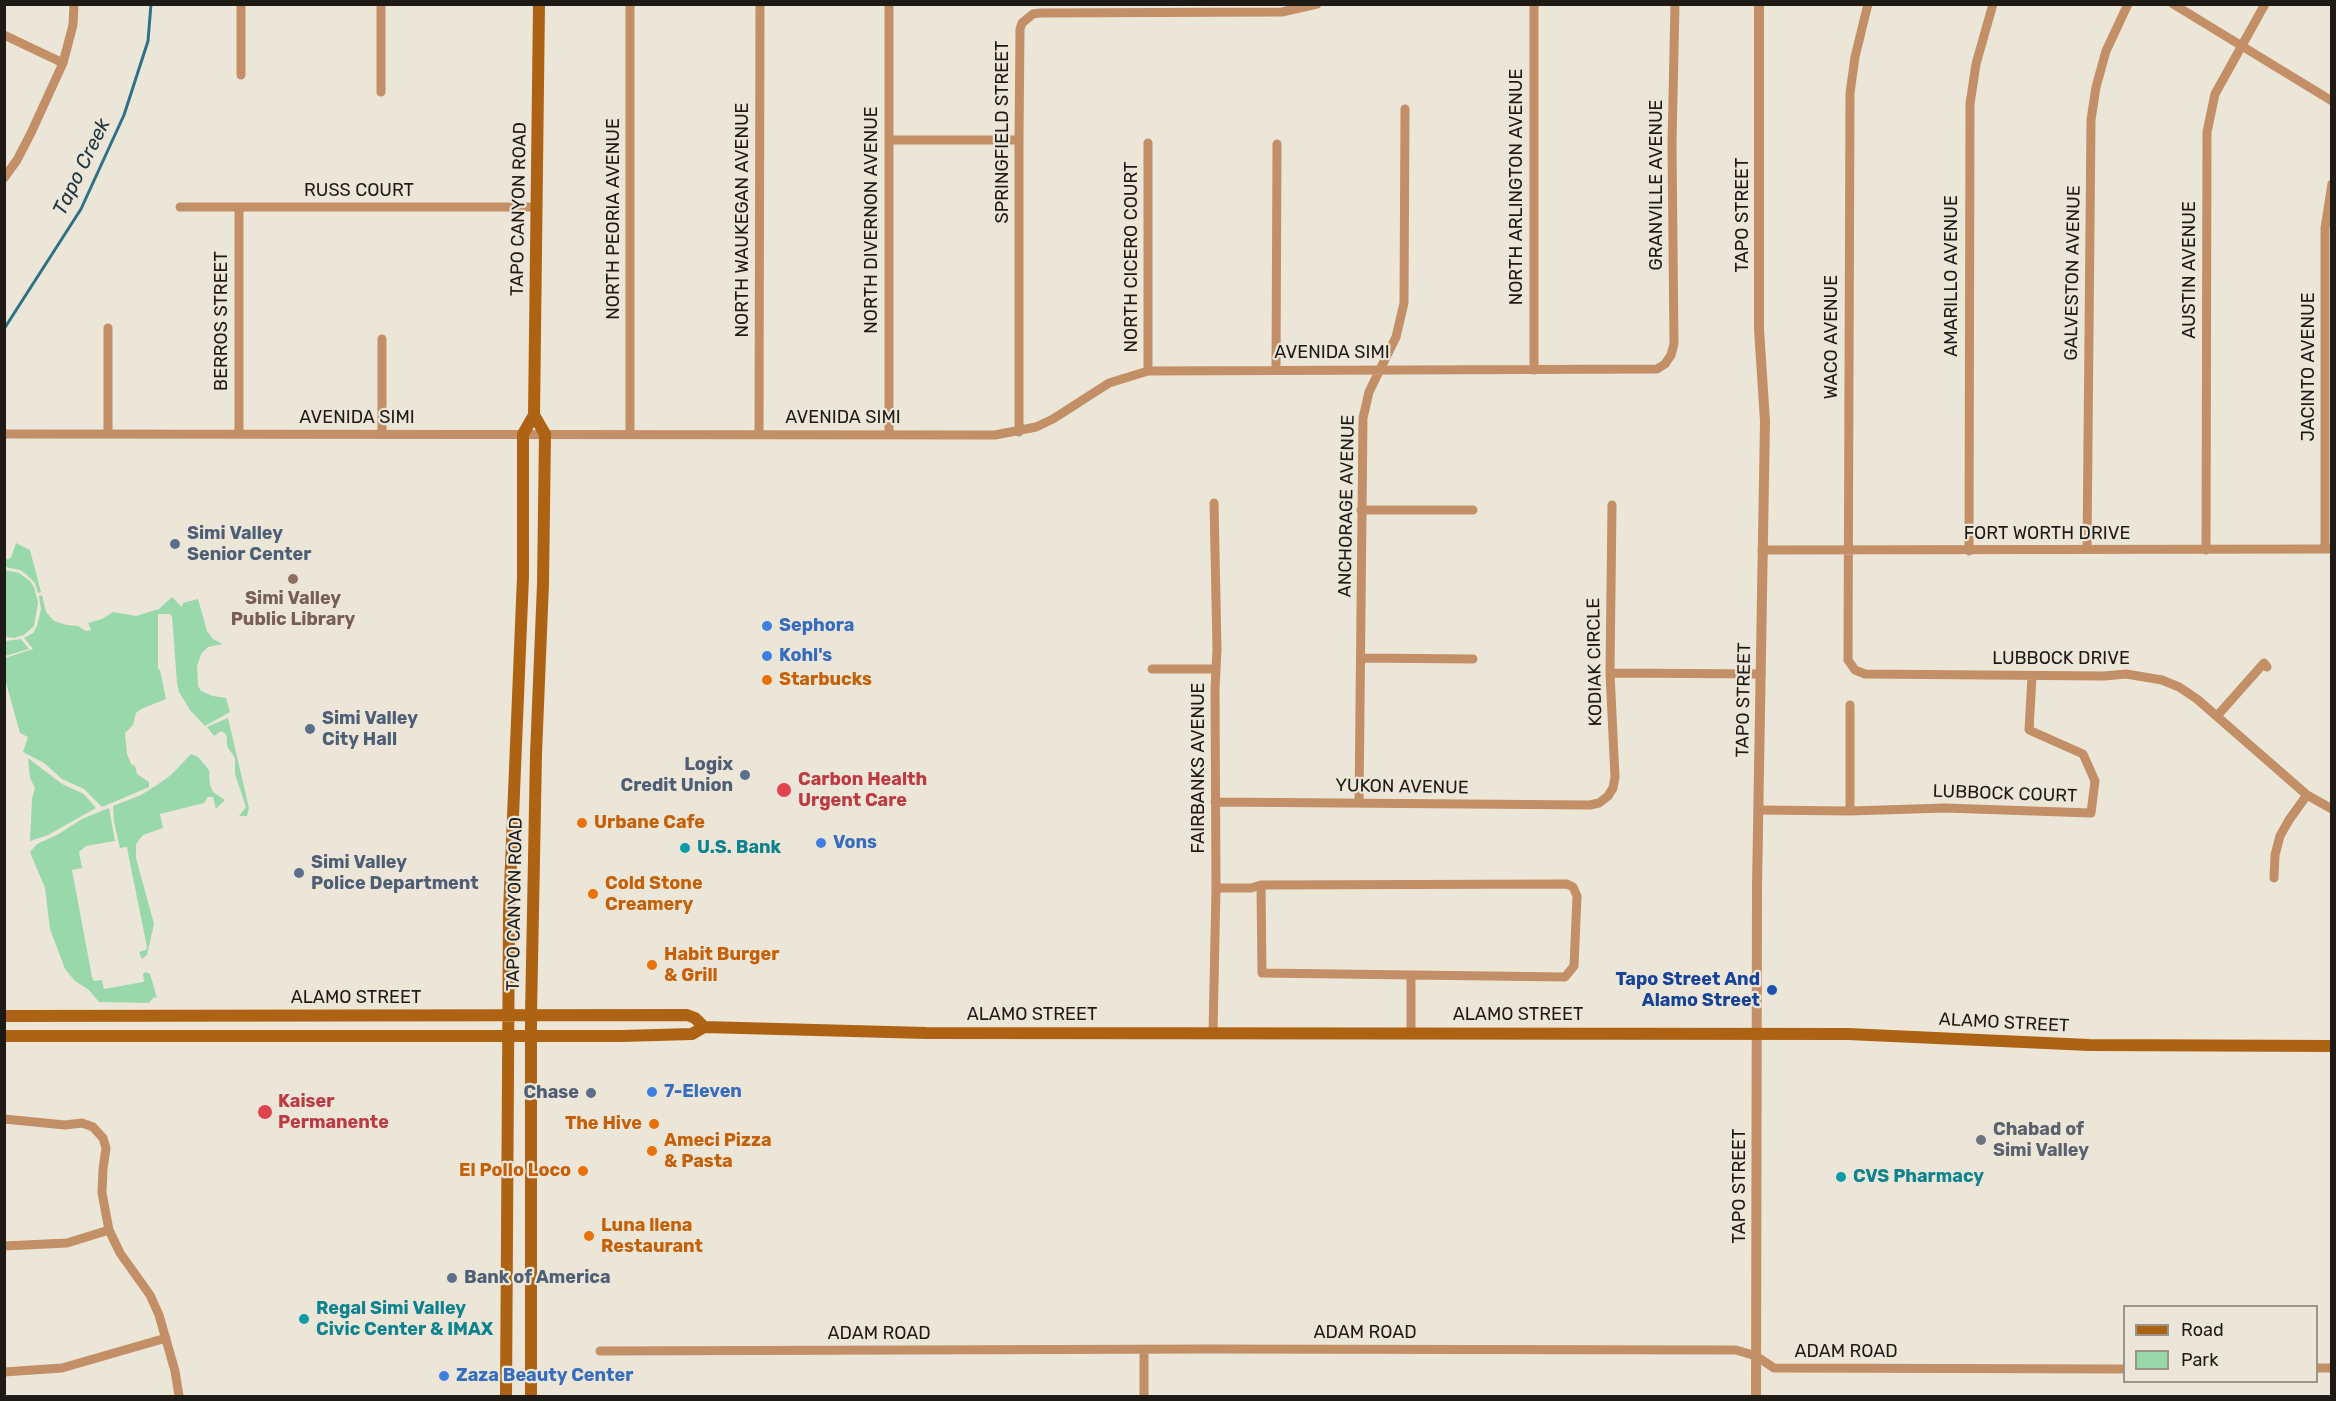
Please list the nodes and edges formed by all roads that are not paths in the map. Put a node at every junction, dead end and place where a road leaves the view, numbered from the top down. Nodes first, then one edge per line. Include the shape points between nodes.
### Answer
1 (74, 4) edge
2 (241, 4) edge
3 (381, 4) edge
4 (539, 4) edge
5 (630, 4) edge
6 (760, 4) edge
7 (889, 4) edge
8 (1317, 4) edge
9 (1534, 4) edge
10 (1675, 4) edge
11 (1759, 4) edge
12 (1868, 4) edge
13 (1993, 4) edge
14 (2128, 4) edge
15 (2173, 4) edge
16 (2265, 4) edge
17 (4, 35) edge
18 (2241, 46) junction
19 (63, 63) junction
20 (241, 75) dead end
21 (381, 92) dead end
22 (2331, 102) edge
23 (1405, 109) dead end
24 (889, 140) junction
25 (1019, 140) junction
26 (1148, 143) dead end
27 (1276, 144) dead end
28 (4, 178) edge
29 (2331, 184) edge
30 (180, 207) dead end
31 (239, 207) junction
32 (537, 207) junction
33 (108, 328) dead end
34 (382, 339) dead end
35 (1665, 364) joint
36 (1276, 370) junction
37 (1378, 370) junction
38 (1534, 370) junction
39 (1148, 371) junction
40 (534, 415) junction
41 (1019, 432) junction
42 (4, 434) edge
43 (108, 434) junction
44 (239, 434) junction
45 (382, 434) junction
46 (523, 434) junction
47 (545, 434) junction
48 (630, 434) junction
49 (759, 435) junction
50 (889, 435) junction
51 (1214, 503) dead end
52 (1612, 505) dead end
53 (1362, 510) junction
54 (1473, 510) dead end
55 (2086, 549) junction
56 (2328, 549) edge
57 (1762, 550) junction
58 (2206, 550) junction
59 (1848, 551) junction
60 (1969, 551) junction
61 (1361, 658) junction
62 (1473, 658) dead end
63 (2267, 666) dead end
64 (1152, 669) dead end
65 (1216, 669) junction
66 (1855, 670) joint
67 (1610, 673) junction
68 (1761, 674) junction
69 (2032, 676) junction
70 (1850, 705) dead end
71 (2217, 716) junction
72 (2307, 795) junction
73 (1215, 802) junction
74 (1359, 802) junction
75 (1590, 805) joint
76 (2331, 809) edge
77 (1759, 810) junction
78 (1850, 811) junction
79 (2274, 878) dead end
80 (1261, 885) junction
81 (1216, 888) junction
82 (1411, 975) junction
83 (531, 1015) junction
84 (4, 1016) edge
85 (509, 1016) junction
86 (704, 1028) junction
87 (1213, 1033) junction
88 (1411, 1033) junction
89 (1757, 1034) junction
90 (509, 1035) junction
91 (531, 1035) junction
92 (4, 1036) edge
93 (2331, 1046) edge
94 (4, 1119) edge
95 (109, 1230) junction
96 (4, 1246) edge
97 (166, 1338) junction
98 (1144, 1349) junction
99 (600, 1351) dead end
100 (1756, 1356) junction
101 (2123, 1369) edge
102 (4, 1372) edge
103 (179, 1396) edge
104 (506, 1396) edge
105 (531, 1396) edge
106 (1144, 1396) edge
107 (1756, 1396) edge

1 - 19 street
2 - 20 street
3 - 21 street
4 - 32 main road, TAPO CANYON ROAD
5 - 48 street, NORTH PEORIA AVENUE
6 - 49 street, NORTH WAUKEGAN AVENUE
7 - 24 street, NORTH DIVERNON AVENUE
8 - 25 street, SPRINGFIELD STREET via 1282,12 1033,14 1020,29
9 - 38 street, NORTH ARLINGTON AVENUE
10 - 35 street, GRANVILLE AVENUE via 1674,344
11 - 57 street, TAPO STREET via 1759,329 1765,421
12 - 59 street, WACO AVENUE via 1850,93
13 - 60 street, AMARILLO AVENUE via 1976,64 1970,104
14 - 55 street, GALVESTON AVENUE via 2106,51 2091,120
15 - 18 street
16 - 18 street, AUSTIN AVENUE
17 - 19 street
18 - 22 street
18 - 58 street, AUSTIN AVENUE via 2215,94 2207,132
19 - 28 street via 31,133
23 - 37 street, ANCHORAGE AVENUE via 1404,303 1396,337
24 - 25 street
24 - 50 street, NORTH DIVERNON AVENUE
25 - 41 street, SPRINGFIELD STREET
26 - 39 street, NORTH CICERO COURT
27 - 36 street
29 - 56 street, JACINTO AVENUE via 2325,228
30 - 31 street, RUSS COURT
31 - 32 street, RUSS COURT
31 - 44 street, BERROS STREET
32 - 40 main road, TAPO CANYON ROAD
33 - 43 street
34 - 45 street
35 - 38 street, AVENIDA SIMI via 1647,370
36 - 37 street, AVENIDA SIMI
36 - 39 street, AVENIDA SIMI
37 - 38 street, AVENIDA SIMI
37 - 53 street, ANCHORAGE AVENUE via 1363,418
39 - 41 street, AVENIDA SIMI via 1109,383 1053,419
40 - 46 main road, TAPO CANYON ROAD
40 - 47 main road
41 - 50 street, AVENIDA SIMI
42 - 43 street, AVENIDA SIMI
43 - 44 street, AVENIDA SIMI
44 - 45 street, AVENIDA SIMI
45 - 46 street, AVENIDA SIMI
46 - 47 street, AVENIDA SIMI
46 - 85 main road, TAPO CANYON ROAD via 523,577 508,912
47 - 48 street, AVENIDA SIMI
47 - 83 main road, TAPO CANYON ROAD
48 - 49 street, AVENIDA SIMI
49 - 50 street, AVENIDA SIMI
51 - 65 street, FAIRBANKS AVENUE
52 - 67 street, KODIAK CIRCLE
53 - 54 street
53 - 61 street, ANCHORAGE AVENUE
55 - 58 street, FORT WORTH DRIVE
55 - 60 street, FORT WORTH DRIVE
56 - 58 street, FORT WORTH DRIVE
57 - 59 street, FORT WORTH DRIVE
57 - 68 street, TAPO STREET
59 - 60 street, FORT WORTH DRIVE
59 - 66 street, WACO AVENUE via 1848,660
61 - 62 street
61 - 74 street, ANCHORAGE AVENUE
63 - 71 street via 2264,663
64 - 65 street
65 - 73 street, FAIRBANKS AVENUE
66 - 69 street, LUBBOCK DRIVE via 1865,674
67 - 68 street
67 - 75 street, KODIAK CIRCLE via 1615,777 1608,796
68 - 77 street, TAPO STREET
69 - 71 street, LUBBOCK DRIVE via 2141,675 2180,687
69 - 78 street, LUBBOCK COURT via 2029,730 2084,754 2095,781 2091,813 1946,808
70 - 78 street
71 - 72 street, LUBBOCK DRIVE
72 - 76 street, LUBBOCK DRIVE
72 - 79 street via 2280,836
73 - 74 street, YUKON AVENUE
73 - 81 street, FAIRBANKS AVENUE
74 - 75 street, YUKON AVENUE
77 - 78 street, LUBBOCK COURT
77 - 89 street, TAPO STREET
80 - 81 street
80 - 82 street via 1262,972
80 - 82 street via 1573,887 1577,896 1574,966 1565,977
81 - 87 street, FAIRBANKS AVENUE
82 - 88 street
83 - 85 main road, ALAMO STREET
83 - 86 main road, ALAMO STREET via 687,1015
83 - 91 main road, TAPO CANYON ROAD
84 - 85 main road, ALAMO STREET
85 - 90 main road, TAPO CANYON ROAD
86 - 87 main road, ALAMO STREET
86 - 91 main road, ALAMO STREET via 692,1034
87 - 88 main road, ALAMO STREET
88 - 89 main road, ALAMO STREET
89 - 93 main road, ALAMO STREET via 1848,1034 2089,1045
89 - 100 street, TAPO STREET
90 - 91 main road, ALAMO STREET
90 - 92 main road, ALAMO STREET
90 - 104 main road, TAPO CANYON ROAD
91 - 105 main road, TAPO CANYON ROAD
94 - 95 street via 82,1123 96,1130 106,1148 102,1193
95 - 96 street via 67,1243
95 - 97 street via 150,1295
97 - 102 street via 62,1368
97 - 103 street
98 - 99 street, ADAM ROAD
98 - 100 street, ADAM ROAD via 1736,1350
98 - 106 street
100 - 101 street, ADAM ROAD via 1774,1368 1788,1369
100 - 107 street, TAPO STREET

